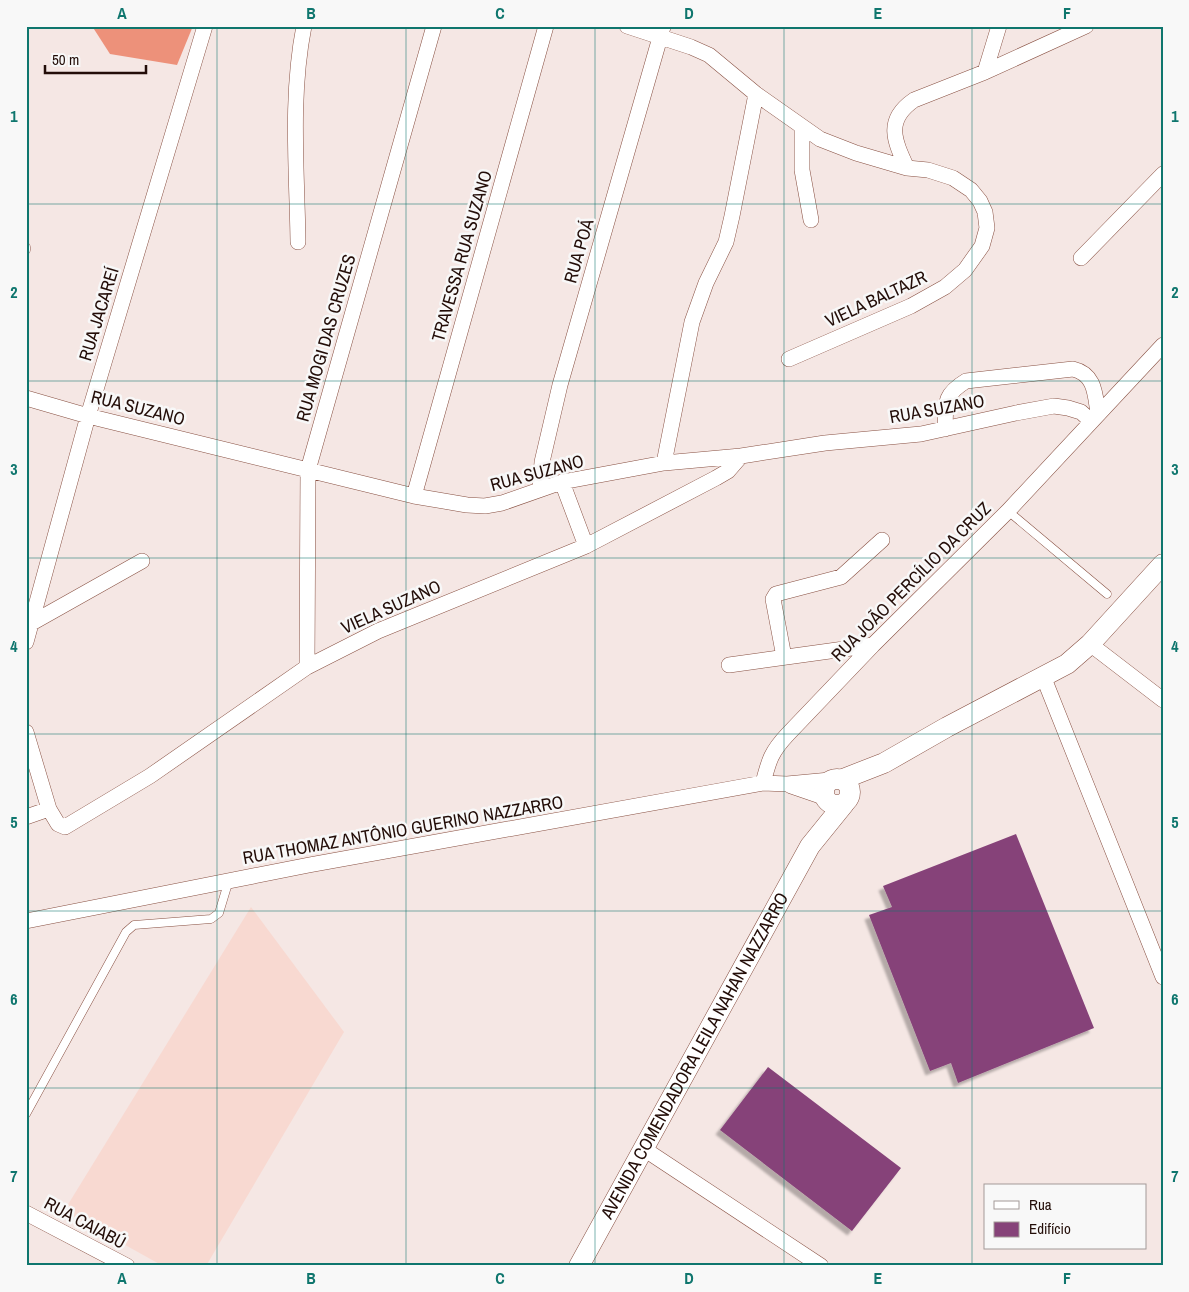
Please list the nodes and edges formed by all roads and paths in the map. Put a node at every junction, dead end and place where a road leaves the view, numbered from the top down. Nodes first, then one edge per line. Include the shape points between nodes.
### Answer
1 (205, 26) edge
2 (304, 26) edge
3 (434, 26) edge
4 (546, 26) edge
5 (627, 26) edge
6 (999, 26) edge
7 (1086, 26) edge
8 (662, 31) edge
9 (985, 72) junction
10 (756, 94) junction
11 (802, 128) junction
12 (907, 168) junction
13 (1163, 174) edge
14 (811, 220) dead end
15 (298, 242) dead end
16 (1081, 258) dead end
17 (1163, 345) edge
18 (789, 359) dead end
19 (26, 398) edge
20 (88, 416) junction
21 (1094, 417) junction
22 (945, 429) junction
23 (741, 456) junction
24 (664, 463) junction
25 (308, 470) junction
26 (562, 482) junction
27 (540, 489) junction
28 (414, 496) junction
29 (1008, 511) junction
30 (882, 540) dead end
31 (586, 546) junction
32 (142, 561) dead end
33 (1162, 567) edge
34 (1107, 594) dead end
35 (30, 624) junction
36 (26, 642) edge
37 (1090, 644) junction
38 (873, 645) junction
39 (784, 657) junction
40 (730, 665) dead end
41 (307, 667) junction
42 (1043, 676) junction
43 (1163, 700) edge
44 (26, 732) edge
45 (763, 784) junction
46 (836, 793) junction
47 (48, 809) junction
48 (26, 817) edge
49 (229, 880) junction
50 (26, 921) edge
51 (1163, 977) edge
52 (26, 1114) edge
53 (644, 1149) junction
54 (26, 1213) edge
55 (584, 1264) edge
56 (127, 1266) edge
57 (822, 1266) edge

1 - 20 street, RUA JACAREÍ
2 - 15 street via 295,89
3 - 25 street, RUA MOGI DAS CRUZES
4 - 28 street, TRAVESSA RUA SUZANO
5 - 8 street, VIELA BALTAZR
6 - 9 street
7 - 9 street
8 - 10 street, VIELA BALTAZR via 709,55
8 - 27 street, RUA POÁ via 560,385 542,462
9 - 12 street via 905,106 894,125 894,137
10 - 11 street, VIELA BALTAZR
10 - 24 street via 726,242 692,322
11 - 12 street, VIELA BALTAZR via 856,153
11 - 14 street via 802,170
12 - 18 street, VIELA BALTAZR via 928,170 953,178 971,190 986,212 988,228 982,246 965,270 945,287 911,306
13 - 16 street
17 - 21 street, RUA JOÃO PERCÍLIO DA CRUZ
19 - 20 street, RUA SUZANO
20 - 25 street, RUA SUZANO
20 - 35 street, RUA JACAREÍ
21 - 22 street, RUA SUZANO via 1054,406
21 - 22 street via 1094,387 1079,370 1072,369 966,381 946,401
21 - 29 street, RUA JOÃO PERCÍLIO DA CRUZ
22 - 23 street, RUA SUZANO via 825,442
23 - 24 street, RUA SUZANO
23 - 31 street, VIELA SUZANO via 728,471 716,478
24 - 26 street, RUA SUZANO
25 - 28 street, RUA SUZANO
25 - 41 street, RUA MOGI DAS CRUZES
26 - 27 street, RUA SUZANO
26 - 31 street
27 - 28 street, RUA SUZANO via 485,506
29 - 34 lane
29 - 38 street, RUA JOÃO PERCÍLIO DA CRUZ
30 - 39 street via 841,577 776,594 773,598
31 - 41 street, VIELA SUZANO via 378,631
32 - 35 street
33 - 37 main road, AVENIDA COMENDADORA LEILA NAHAN NAZZARRO
35 - 36 street, RUA JACAREÍ
37 - 42 main road, AVENIDA COMENDADORA LEILA NAHAN NAZZARRO via 1067,664
37 - 43 street
38 - 39 street
38 - 45 street, RUA JOÃO PERCÍLIO DA CRUZ via 776,747
39 - 40 street
41 - 47 street, VIELA SUZANO via 150,776 72,824 65,827 58,824
42 - 46 main road, AVENIDA COMENDADORA LEILA NAHAN NAZZARRO
42 - 51 street
44 - 47 street
45 - 46 street, RUA THOMAZ ANTÔNIO GUERINO NAZZARRO via 787,784
45 - 49 street, RUA THOMAZ ANTÔNIO GUERINO NAZZARRO
46 - 53 main road, AVENIDA COMENDADORA LEILA NAHAN NAZZARRO
47 - 48 street
49 - 50 street, RUA THOMAZ ANTÔNIO GUERINO NAZZARRO
49 - 52 lane via 219,913 210,919 134,925 126,932
53 - 55 main road, AVENIDA COMENDADORA LEILA NAHAN NAZZARRO
53 - 57 street
54 - 56 street, RUA CAIABÚ

